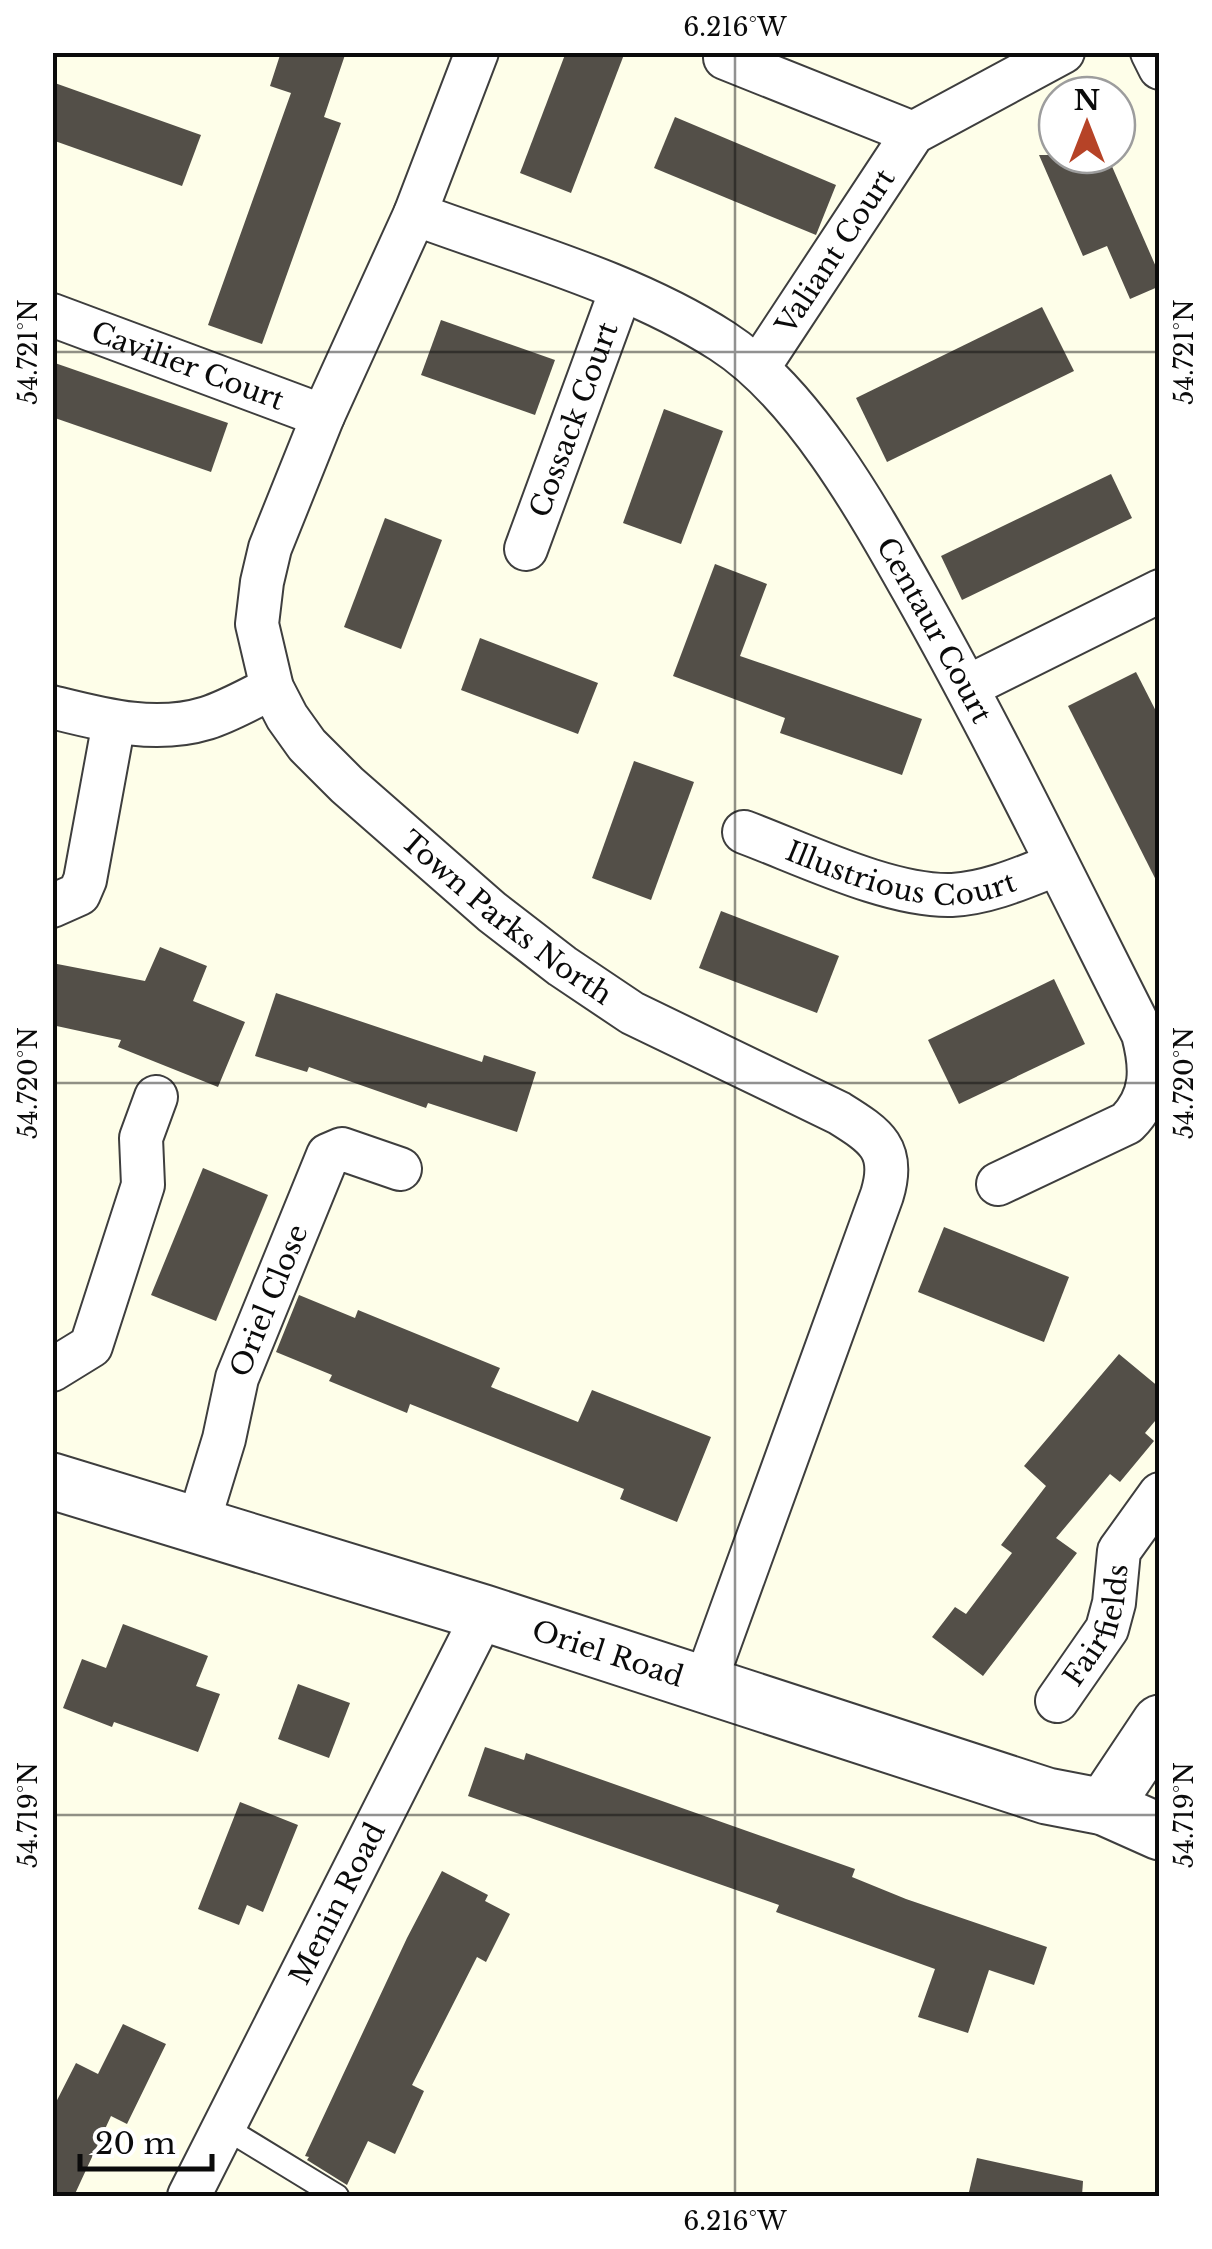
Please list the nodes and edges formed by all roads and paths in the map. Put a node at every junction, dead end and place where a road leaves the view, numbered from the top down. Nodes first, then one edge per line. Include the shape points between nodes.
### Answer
1 (477, 52) edge
2 (1063, 52) edge
3 (1152, 52) edge
4 (725, 58) dead end
5 (1160, 68) edge
6 (913, 134) junction
7 (415, 214) junction
8 (621, 290) junction
9 (52, 315) edge
10 (758, 368) junction
11 (324, 416) junction
12 (526, 549) dead end
13 (1160, 591) edge
14 (968, 687) junction
15 (272, 688) junction
16 (52, 708) edge
17 (114, 722) junction
18 (744, 832) dead end
19 (1057, 864) junction
20 (52, 906) edge
21 (156, 1097) dead end
22 (400, 1169) dead end
23 (998, 1184) dead end
24 (52, 1370) edge
25 (52, 1481) edge
26 (1160, 1494) edge
27 (198, 1524) junction
28 (484, 1612) junction
29 (704, 1686) junction
30 (1057, 1701) dead end
31 (1160, 1723) edge
32 (1104, 1806) junction
33 (1160, 1832) edge
34 (224, 2127) junction
35 (189, 2196) edge
36 (337, 2196) edge

1 - 7 street, Town Parks North
2 - 6 street, Valiant Court
3 - 5 street
4 - 6 street, Valiant Court
6 - 10 street, Valiant Court
7 - 8 street, Centaur Court
7 - 11 street, Town Parks North
8 - 10 street, Centaur Court via 722,341
8 - 12 street, Cossack Court
9 - 11 street, Cavilier Court
10 - 14 street, Centaur Court via 870,514
11 - 15 street, Town Parks North via 262,582 257,624
13 - 14 street
14 - 19 street, Centaur Court
15 - 17 street via 190,722
15 - 29 street, Town Parks North via 286,717 347,785 562,966 632,1013 839,1113 864,1128 886,1154 882,1195
16 - 17 street
17 - 20 street via 85,880 71,900
18 - 19 street, Illustrious Court via 930,894 974,892
19 - 23 street, Centaur Court via 1143,1034 1149,1087 1127,1123
21 - 24 street via 141,1138 143,1185 91,1346
22 - 27 street, Oriel Close via 342,1148 328,1155 237,1378
25 - 27 street, Oriel Road
26 - 30 street, Fairfields via 1119,1551 1107,1629
27 - 28 street, Oriel Road
28 - 29 street, Oriel Road
28 - 34 street, Menin Road
29 - 32 street, Oriel Road via 1047,1796
31 - 32 street
32 - 33 street, Oriel Road
34 - 35 street, Menin Road
34 - 36 lane

